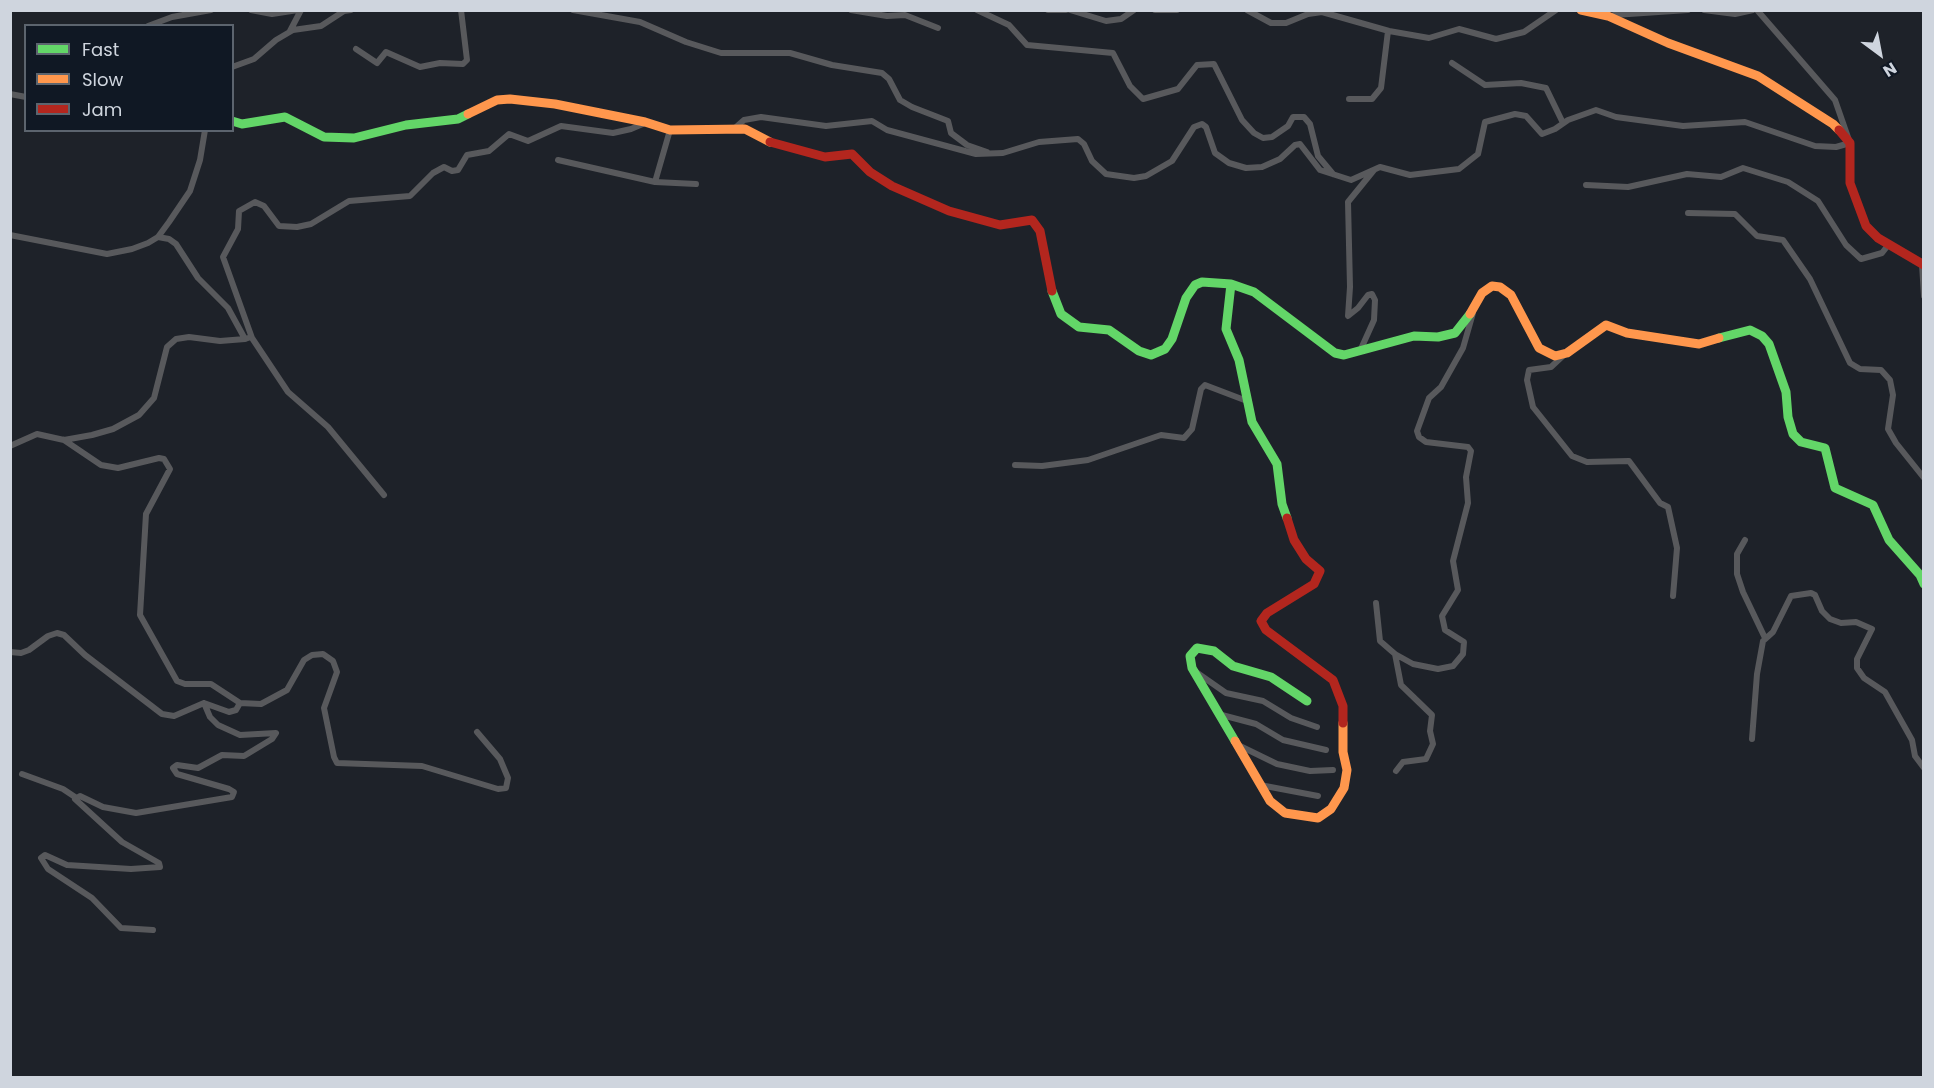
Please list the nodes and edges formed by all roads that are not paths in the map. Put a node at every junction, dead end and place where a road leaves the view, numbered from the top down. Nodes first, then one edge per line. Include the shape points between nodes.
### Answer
1 (211, 10) edge
2 (251, 10) edge
3 (300, 10) edge
4 (351, 10) edge
5 (461, 10) edge
6 (573, 10) edge
7 (850, 10) edge
8 (977, 10) edge
9 (1048, 10) edge
10 (1068, 10) edge
11 (1134, 10) edge
12 (1155, 10) edge
13 (1177, 10) edge
14 (1247, 10) edge
15 (1556, 10) edge
16 (1581, 10) edge
17 (1688, 10) edge
18 (1704, 10) edge
19 (1752, 10) edge
20 (1757, 10) edge
21 (1608, 16) junction
22 (153, 24) edge
23 (938, 28) dead end
24 (1388, 31) junction
25 (290, 32) junction
26 (356, 49) dead end
27 (1452, 63) dead end
28 (234, 66) edge
29 (1349, 99) dead end
30 (234, 122) edge
31 (645, 122) junction
32 (1563, 123) junction
33 (735, 128) junction
34 (670, 130) junction
35 (206, 132) edge
36 (1850, 143) junction
37 (997, 154) junction
38 (558, 160) dead end
39 (1377, 168) junction
40 (1336, 176) junction
41 (655, 182) junction
42 (696, 184) dead end
43 (1586, 185) dead end
44 (1688, 213) dead end
45 (10, 235) edge
46 (158, 237) junction
47 (1890, 244) junction
48 (1923, 264) edge
49 (1231, 284) junction
50 (1923, 296) edge
51 (1475, 306) junction
52 (248, 338) junction
53 (1360, 351) junction
54 (1567, 353) junction
55 (1247, 401) junction
56 (64, 440) junction
57 (10, 446) edge
58 (1015, 465) dead end
59 (1923, 478) edge
60 (384, 495) dead end
61 (1745, 540) dead end
62 (1923, 584) edge
63 (1672, 596) dead end
64 (1376, 603) dead end
65 (1765, 638) junction
66 (10, 652) edge
67 (1395, 654) junction
68 (1193, 670) junction
69 (1307, 701) dead end
70 (240, 703) junction
71 (204, 704) junction
72 (1217, 714) junction
73 (1317, 727) dead end
74 (477, 732) dead end
75 (1752, 739) dead end
76 (1235, 744) junction
77 (1326, 750) dead end
78 (1923, 768) edge
79 (1333, 770) dead end
80 (1396, 771) dead end
81 (22, 774) dead end
82 (1260, 785) junction
83 (1318, 796) dead end
84 (75, 798) junction
85 (153, 930) dead end

1 - 22 street
2 - 3 street via 272,14
3 - 25 street
4 - 25 street via 321,26
5 - 26 street via 467,60 463,64 420,67 386,52 376,63
6 - 37 street via 640,22 721,53 790,53 882,73 890,78 900,100 948,120 951,133 967,145
7 - 23 street via 905,15
8 - 40 street via 1009,26 1027,45 1113,53 1130,87 1143,99 1178,89 1197,65 1214,64 1242,120 1254,133 1272,137 1288,126 1293,117 1304,117 1310,124 1318,156
9 - 10 street
10 - 11 street via 1116,21
12 - 13 street
14 - 24 street via 1272,23 1322,12
15 - 24 street via 1524,32 1496,39 1459,29 1430,38
16 - 21 main road
17 - 21 street
18 - 19 street via 1735,14
20 - 36 street via 1835,100
21 - 36 main road via 1775,85 1833,124
24 - 29 street via 1377,95 1367,100
25 - 28 street via 254,59
27 - 32 street via 1485,85 1521,83 1546,88
30 - 31 main road via 285,117 324,137 354,138 458,118 497,100 510,99
31 - 34 main road
31 - 52 street via 613,133 561,126 528,141 509,134 489,152 467,155 458,170 444,167 433,173 410,196 348,201 311,224 294,228 279,226 260,204 247,204 240,211 238,229 223,257
32 - 36 street via 1596,110 1616,117 1683,126 1745,122 1815,146
32 - 39 street via 1542,134 1522,115 1490,119 1485,122 1478,154 1459,169 1416,176
33 - 34 main road
33 - 37 street via 744,120 761,117 826,126 872,121 887,130 966,153
33 - 49 main road via 746,129 765,141 825,157 852,154 892,186 949,211 1000,225 1032,220 1040,231 1048,282 1061,314 1079,327 1109,330 1148,354 1165,349 1172,339 1186,298 1195,285
34 - 41 street
35 - 46 street via 190,191
36 - 47 main road via 1850,183 1857,207 1866,226
37 - 40 street via 1039,142 1078,139 1106,174 1116,178 1141,177 1172,161 1194,127 1202,124 1215,153 1229,163 1262,167 1300,144 1320,170
38 - 41 street
39 - 40 street via 1351,180
39 - 53 street via 1348,202 1347,316 1368,294 1375,300 1374,320
41 - 42 street
43 - 47 street via 1628,187 1687,174 1721,177 1743,168 1788,182 1818,201 1846,245 1861,260 1882,253
44 - 59 street via 1736,214 1757,236 1783,240 1810,279 1850,363 1860,369 1881,370 1890,380 1893,395 1888,429
45 - 46 street via 107,254 140,247
46 - 52 street via 169,238 176,244 198,278 228,308
47 - 48 main road
48 - 50 street
49 - 53 main road via 1254,292 1335,353
49 - 55 main road via 1226,329 1239,360
51 - 53 main road via 1461,328 1448,336 1413,336
51 - 54 main road via 1486,289 1500,287 1511,295 1539,348 1555,356
51 - 67 street via 1467,339 1441,387 1429,398 1417,432 1426,442 1468,447 1471,451 1466,477 1468,503 1453,561 1458,590 1442,616 1445,630 1462,640 1465,650 1457,663 1444,669 1421,666
52 - 56 street via 220,342 182,337 171,342 154,398 144,412 113,429
52 - 60 street via 288,392 328,427
54 - 62 main road via 1606,325 1684,344 1708,344 1737,331 1756,332 1769,344 1786,392 1793,434 1801,442 1825,448 1835,488 1873,505 1889,540 1920,575
54 - 63 street via 1551,367 1532,368 1528,372 1533,407 1572,456 1587,462 1629,461 1660,503 1668,507 1677,548
55 - 58 street via 1205,385 1192,429 1184,438 1161,435 1088,460
55 - 82 main road via 1254,427 1277,464 1284,511 1294,540 1306,559 1320,571 1314,584 1267,613 1261,621 1266,630 1337,686 1343,706 1347,770 1339,797 1326,815 1318,818 1279,811
56 - 57 street via 37,434
56 - 70 street via 101,465 118,468 159,458 167,463 168,477 146,514 140,615 177,681 212,684
61 - 65 street via 1737,554 1737,574
64 - 67 street via 1380,641
65 - 75 street via 1757,674
65 - 78 street via 1773,632 1787,600 1794,594 1815,595 1826,616 1834,622 1856,622 1870,627 1872,634 1857,659 1857,668 1864,678 1885,692
66 - 71 street via 29,650 57,633 162,714 174,716
67 - 80 street via 1401,685 1432,715 1433,744 1426,759 1403,762
68 - 69 main road via 1190,656 1202,647 1233,666 1271,676
68 - 72 main road
68 - 73 street via 1226,693 1263,700 1291,718
70 - 71 street via 229,712
70 - 74 street via 261,704 279,696 287,690 304,660 323,654 333,661 336,672 324,708 337,763 422,766 506,788 508,778 500,759
71 - 84 street via 218,725 240,735 276,733 244,756 222,755 198,768 173,768 177,774 229,789 234,792 232,797 136,813 103,807 80,796
72 - 76 main road
72 - 77 street via 1256,724 1283,740
76 - 79 street via 1284,766
76 - 82 main road
81 - 84 street via 63,789
82 - 83 street
84 - 85 street via 122,842 159,862 160,867 67,865 45,855 41,858 43,865 92,898 121,928

